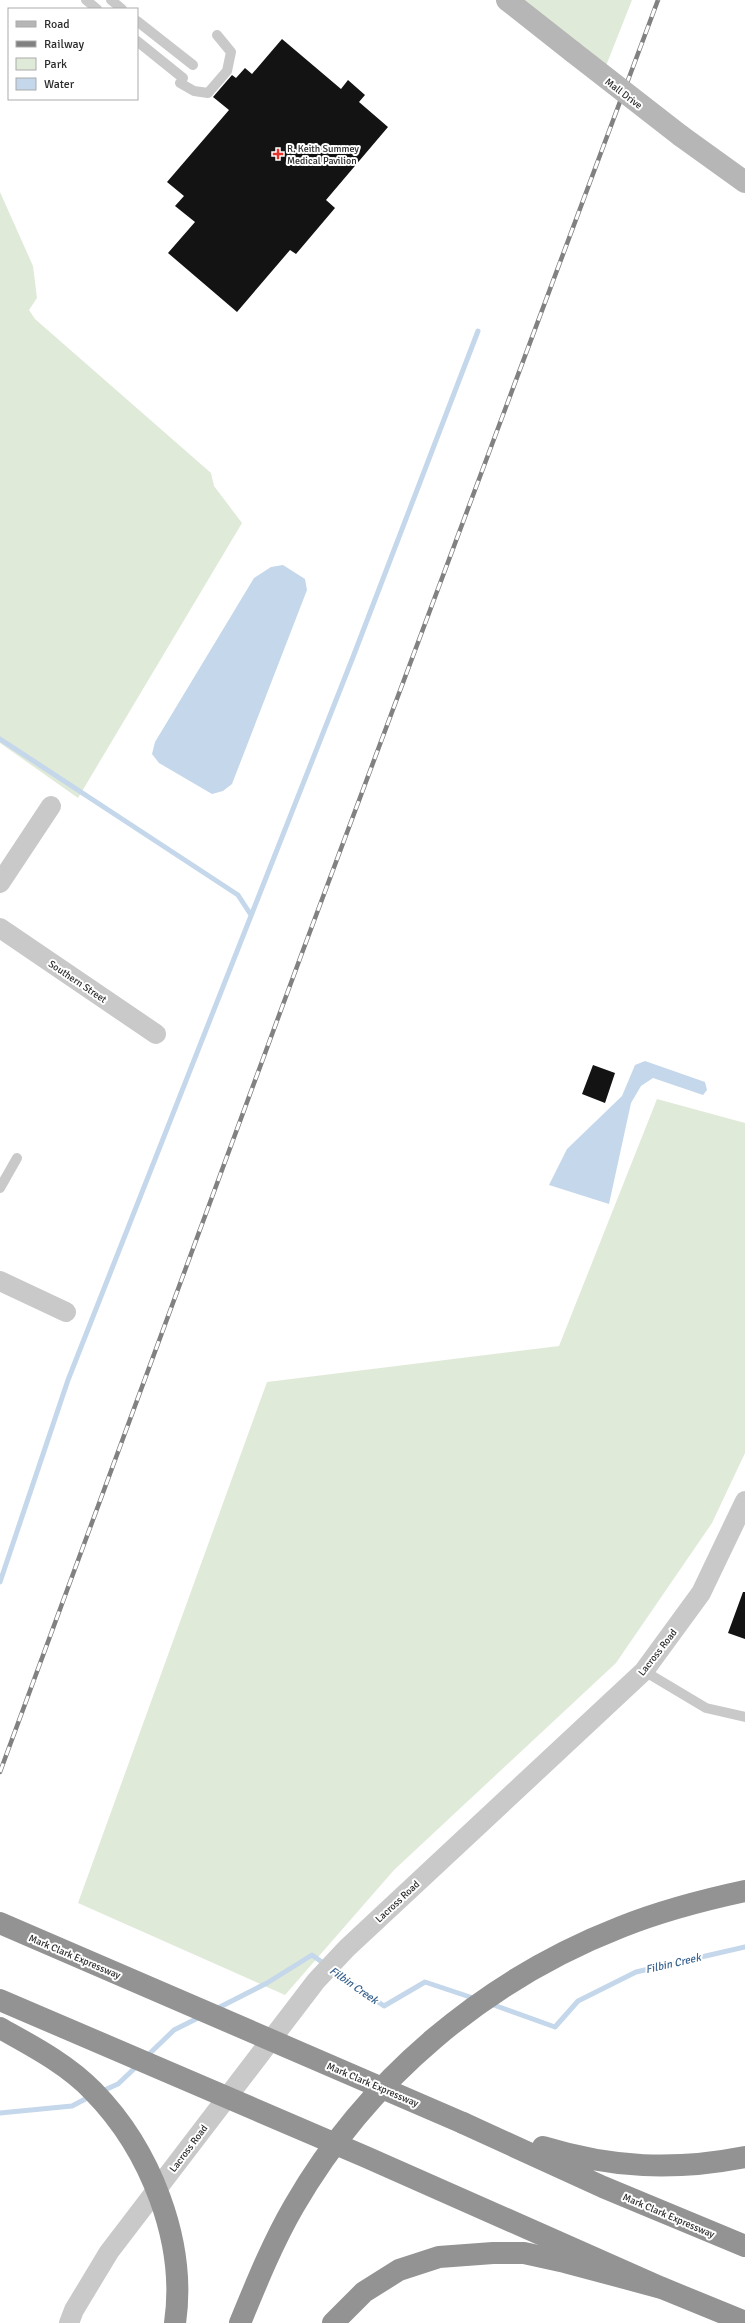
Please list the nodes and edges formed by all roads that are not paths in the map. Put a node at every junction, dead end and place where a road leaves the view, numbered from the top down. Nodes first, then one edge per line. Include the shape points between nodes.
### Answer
1 (86, 0) edge
2 (111, 0) edge
3 (507, 0) edge
4 (96, 8) edge
5 (121, 8) edge
6 (138, 22) edge
7 (217, 35) dead end
8 (138, 42) edge
9 (193, 65) dead end
10 (745, 182) edge
11 (51, 806) dead end
12 (0, 883) edge
13 (0, 928) edge
14 (156, 1034) dead end
15 (17, 1158) dead end
16 (0, 1188) edge
17 (0, 1281) edge
18 (66, 1312) dead end
19 (745, 1501) edge
20 (644, 1671) junction
21 (745, 1717) edge
22 (745, 1891) edge
23 (0, 1923) edge
24 (0, 2000) edge
25 (0, 2028) edge
26 (463, 2123) junction
27 (745, 2157) edge
28 (745, 2246) edge
29 (662, 2288) junction
30 (745, 2322) edge
31 (70, 2323) edge
32 (175, 2323) edge
33 (240, 2323) edge
34 (333, 2323) edge

1 - 4 lane
2 - 5 lane
3 - 10 street, Mall Drive, bridge via 681,136
6 - 9 lane
7 - 8 lane via 231,52 227,71 208,93 194,91
11 - 12 street
13 - 14 street, Southern Street
15 - 16 lane
17 - 18 street
19 - 20 street, Lacross Road via 701,1593
20 - 21 lane via 706,1708
20 - 31 street, Lacross Road via 347,1948 316,1981 109,2252 74,2310
22 - 33 highway, bridge via 664,1912 582,1944 486,1997 445,2030 401,2068 356,2116 325,2158 294,2206
23 - 26 highway, Mark Clark Expressway, bridge
24 - 29 highway, bridge
25 - 32 highway, bridge via 61,2065 92,2090 120,2121 161,2202 169,2230 176,2267 178,2299
26 - 27 highway via 582,2159 627,2165 709,2164
26 - 28 highway, Mark Clark Expressway via 603,2187
29 - 30 highway
29 - 34 highway, bridge via 524,2253 470,2253 439,2257 399,2270 364,2292

